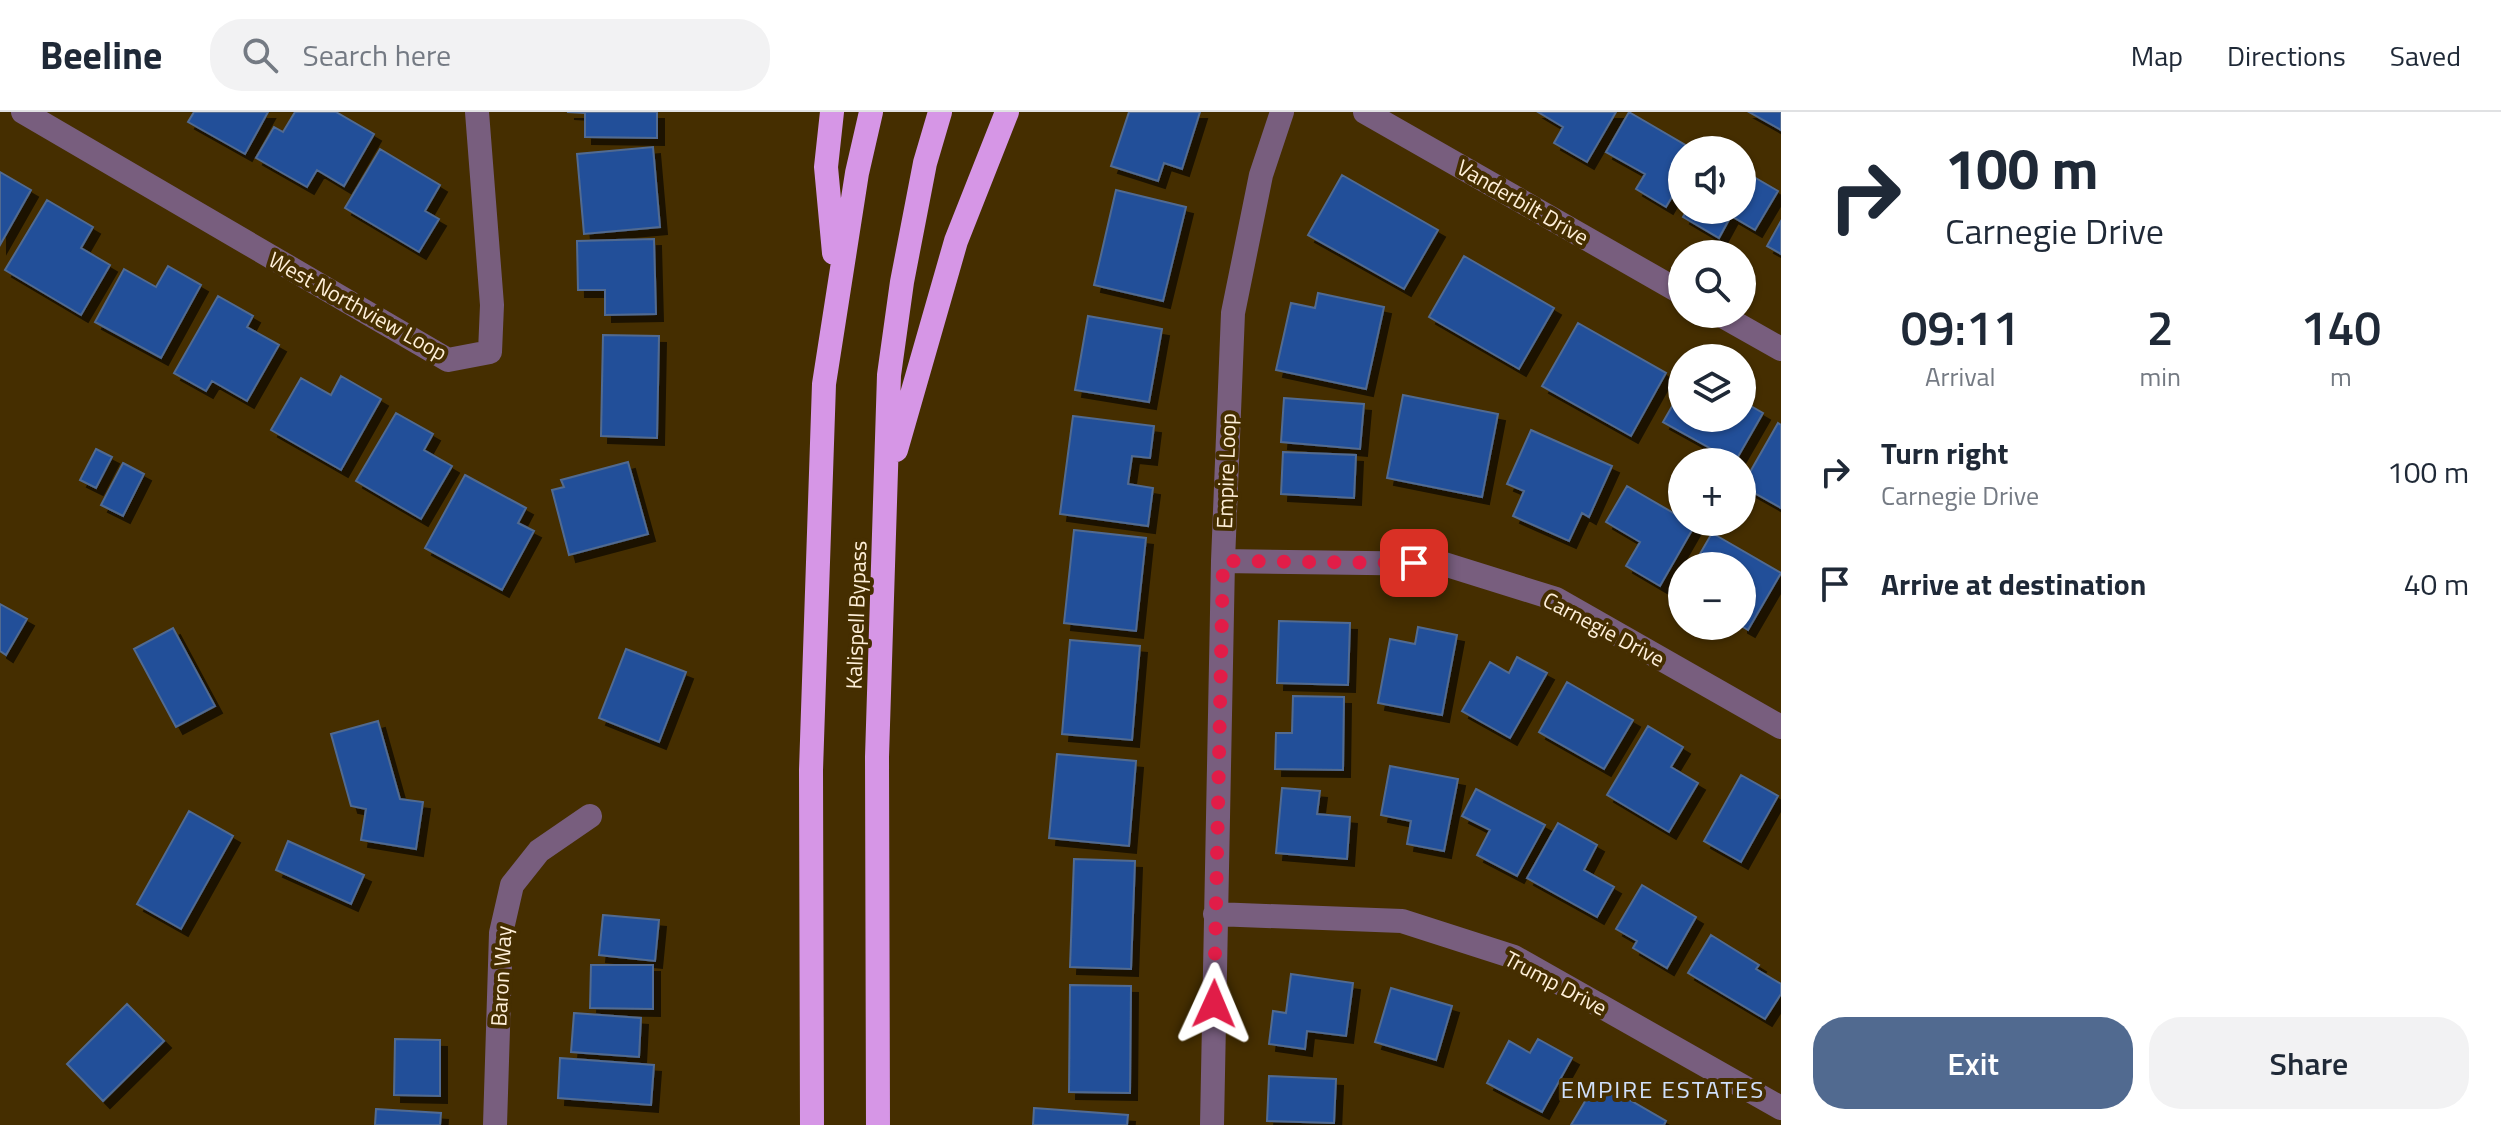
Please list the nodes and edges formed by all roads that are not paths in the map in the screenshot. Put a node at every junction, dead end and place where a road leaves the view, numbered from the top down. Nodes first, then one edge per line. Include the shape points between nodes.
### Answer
1 (23, 112) edge
2 (477, 112) edge
3 (832, 112) edge
4 (871, 112) edge
5 (940, 112) edge
6 (1007, 112) edge
7 (1282, 112) edge
8 (1365, 112) edge
9 (1668, 285) edge
10 (838, 286) junction
11 (1744, 328) edge
12 (1781, 349) edge
13 (887, 483) junction
14 (1223, 561) junction
15 (1781, 727) edge
16 (590, 816) dead end
17 (1215, 914) junction
18 (1781, 1108) edge
19 (495, 1125) edge
20 (812, 1125) edge
21 (878, 1125) edge
22 (1212, 1125) edge

1 - 2 street, West Northview Loop via 448,360 490,352 492,305
3 - 10 highway via 826,167
4 - 10 highway, Kalispell Bypass
5 - 13 highway, Kalispell Bypass via 902,282 889,375
6 - 13 highway via 956,241
7 - 14 street, Empire Loop via 1261,175 1233,313
8 - 9 street, Vanderbilt Drive
10 - 20 highway, Kalispell Bypass via 824,384 811,770
11 - 12 street
13 - 21 highway, Kalispell Bypass via 877,757
14 - 15 street, Carnegie Drive via 1444,564 1556,599
14 - 17 street, Empire Loop
16 - 19 street, Baron Way via 539,851 512,885 501,933
17 - 18 street, Trump Drive via 1402,921 1514,957
17 - 22 street, Empire Loop

